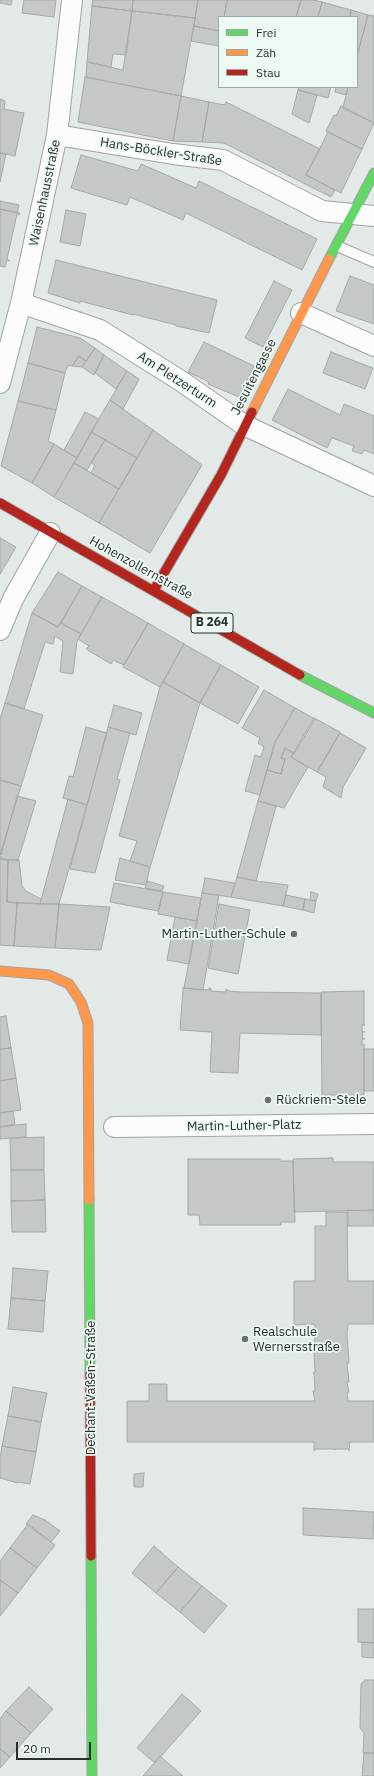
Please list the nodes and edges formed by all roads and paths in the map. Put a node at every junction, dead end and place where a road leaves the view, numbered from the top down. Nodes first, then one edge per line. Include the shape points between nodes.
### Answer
1 (72, 0) edge
2 (57, 135) junction
3 (374, 173) edge
4 (354, 213) junction
5 (374, 216) edge
6 (337, 246) junction
7 (374, 262) edge
8 (21, 303) junction
9 (301, 313) junction
10 (374, 346) edge
11 (0, 383) edge
12 (244, 424) junction
13 (374, 486) edge
14 (0, 503) edge
15 (50, 533) junction
16 (154, 590) junction
17 (0, 630) edge
18 (374, 713) edge
19 (0, 971) edge
20 (374, 1124) edge
21 (114, 1127) dead end
22 (92, 1776) edge

1 - 2 street, Waisenhausstraße
2 - 4 street, Hans-Böckler-Straße via 223,160 322,211
2 - 8 street, Waisenhausstraße
3 - 4 street, Jesuitengasse
4 - 5 street, Hans-Böckler-Straße
4 - 6 street, Jesuitengasse
6 - 7 lane
6 - 9 street, Jesuitengasse
8 - 11 street, Waisenhausstraße
8 - 12 street, Am Pletzerturm via 100,330
9 - 10 street
9 - 12 street, Jesuitengasse
12 - 13 street, Am Pletzerturm
12 - 16 street, Jesuitengasse via 221,475
14 - 15 street, Hohenzollernstraße / B 264
15 - 16 street, Hohenzollernstraße / B 264
15 - 17 street via 13,599
16 - 18 street, Hohenzollernstraße / B 264 via 316,684
19 - 22 street, Dechant-Vaßen-Straße via 49,975 69,984 81,1002 88,1023
20 - 21 street, Martin-Luther-Platz

